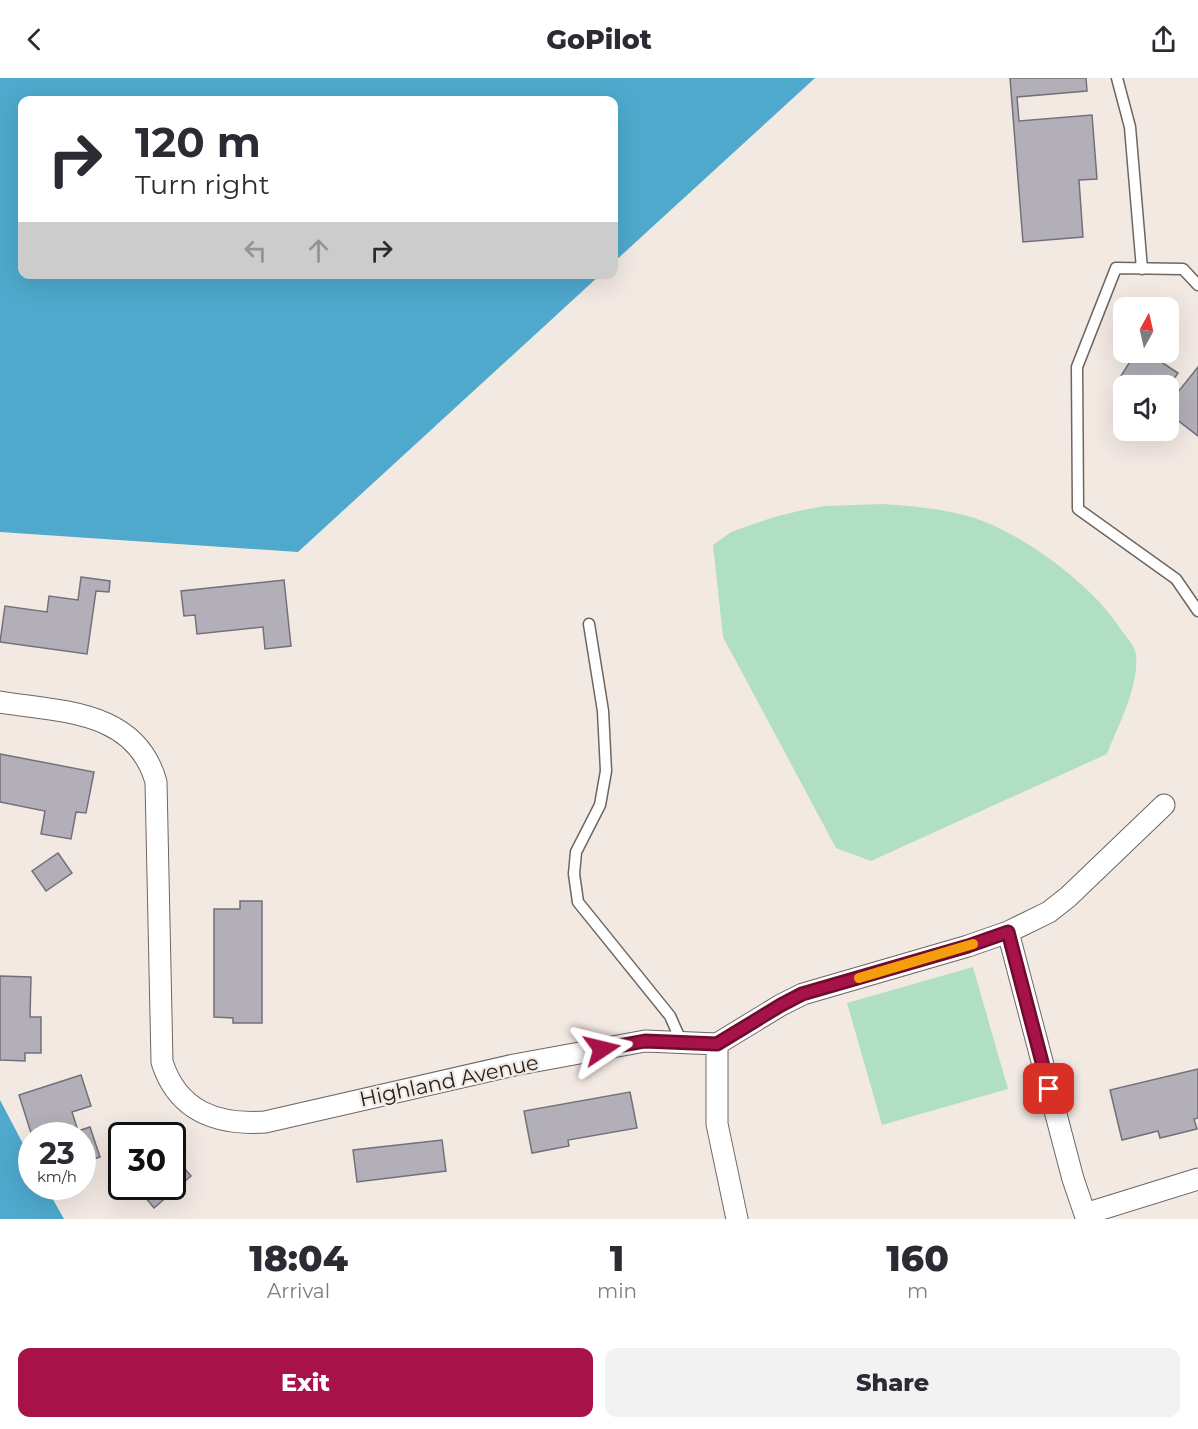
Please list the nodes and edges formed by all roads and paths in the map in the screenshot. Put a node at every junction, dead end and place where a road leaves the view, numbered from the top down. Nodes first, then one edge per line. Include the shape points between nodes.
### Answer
1 (1117, 78) edge
2 (1142, 269) junction
3 (1198, 285) edge
4 (1198, 611) edge
5 (589, 624) dead end
6 (0, 702) edge
7 (1164, 805) dead end
8 (1008, 932) junction
9 (682, 1043) junction
10 (717, 1044) junction
11 (1198, 1179) edge
12 (1087, 1217) edge
13 (737, 1219) edge

1 - 2 lane via 1130,127
2 - 3 lane via 1183,269
2 - 4 lane via 1116,268 1077,367 1078,509 1176,579
5 - 9 lane via 603,711 606,771 600,805 576,852 578,902 670,1016
6 - 9 street, Highland Avenue via 93,717 112,725 129,736 153,770 158,816 162,1062 174,1088 209,1116 235,1123 265,1122 525,1063 645,1041
7 - 8 street via 1068,897 1049,912
8 - 10 street via 802,994
8 - 12 street via 1073,1179
9 - 10 street, Highland Avenue
10 - 13 street via 717,1125
11 - 12 street

